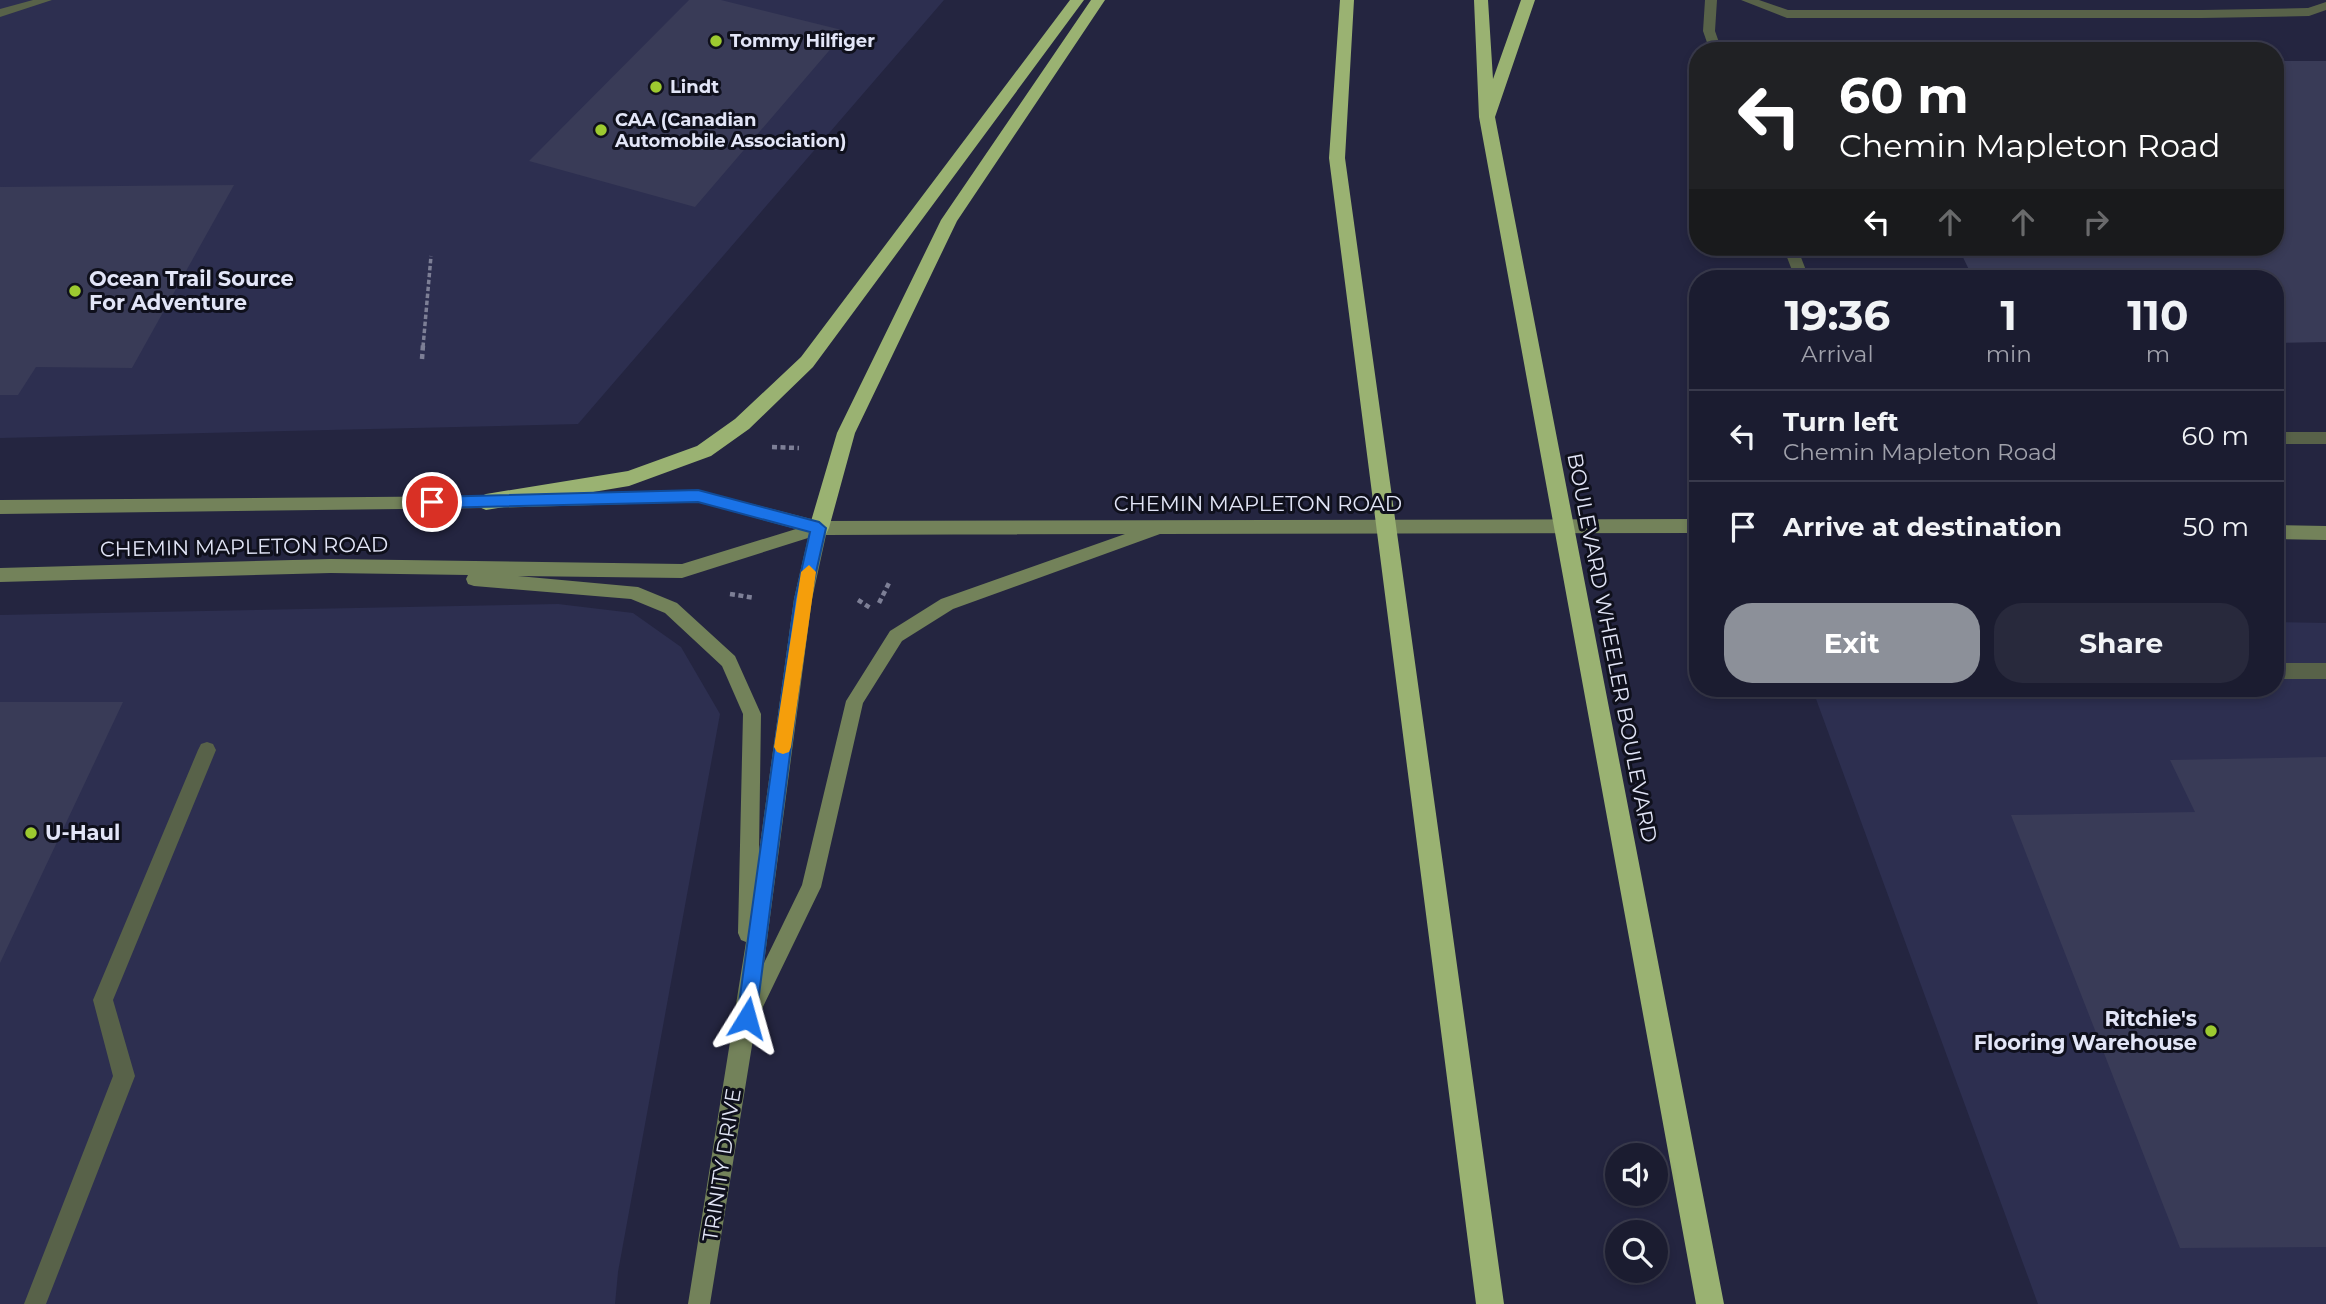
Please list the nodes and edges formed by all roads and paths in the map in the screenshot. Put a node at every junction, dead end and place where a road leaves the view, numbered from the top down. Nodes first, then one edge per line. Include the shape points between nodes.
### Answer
1 (46, 0) edge
2 (1077, 0) edge
3 (1098, 0) edge
4 (1347, 0) edge
5 (1481, 0) edge
6 (1528, 0) edge
7 (1711, 0) edge
8 (1747, 0) edge
9 (2326, 6) edge
10 (0, 13) edge
11 (1713, 42) edge
12 (1487, 117) junction
13 (432, 256) dead end
14 (422, 359) dead end
15 (2284, 438) edge
16 (2326, 438) edge
17 (486, 502) junction
18 (0, 507) edge
19 (1168, 526) junction
20 (1689, 526) edge
21 (819, 528) junction
22 (2284, 532) edge
23 (2326, 533) edge
24 (331, 566) junction
25 (0, 575) edge
26 (889, 583) dead end
27 (876, 611) dead end
28 (2284, 671) edge
29 (2326, 671) edge
30 (207, 750) dead end
31 (747, 1018) junction
32 (35, 1304) edge
33 (699, 1304) edge
34 (1490, 1304) edge
35 (1710, 1304) edge

1 - 10 street
2 - 17 highway via 807,362 742,424 704,451 629,478
3 - 21 highway via 949,220 846,433
4 - 34 highway via 1337,158
5 - 12 highway, BOULEVARD WHEELER BOULEVARD
6 - 12 highway
7 - 11 street
8 - 9 street via 1787,15 2202,14 2309,12
12 - 35 highway, BOULEVARD WHEELER BOULEVARD
13 - 14 path
15 - 16 street
17 - 18 main road, CHEMIN MAPLETON ROAD
17 - 21 main road, CHEMIN MAPLETON ROAD via 698,496
19 - 20 main road, CHEMIN MAPLETON ROAD
19 - 21 main road, CHEMIN MAPLETON ROAD
19 - 31 main road via 947,604 896,636 855,701 811,887
21 - 24 main road, CHEMIN MAPLETON ROAD via 682,571
21 - 31 main road, TRINITY DRIVE via 803,599
22 - 23 main road
24 - 25 main road, CHEMIN MAPLETON ROAD
24 - 31 main road via 632,592 671,608 729,661 752,714
26 - 27 path
28 - 29 street
30 - 32 street via 103,1000 124,1076
31 - 33 main road, TRINITY DRIVE

